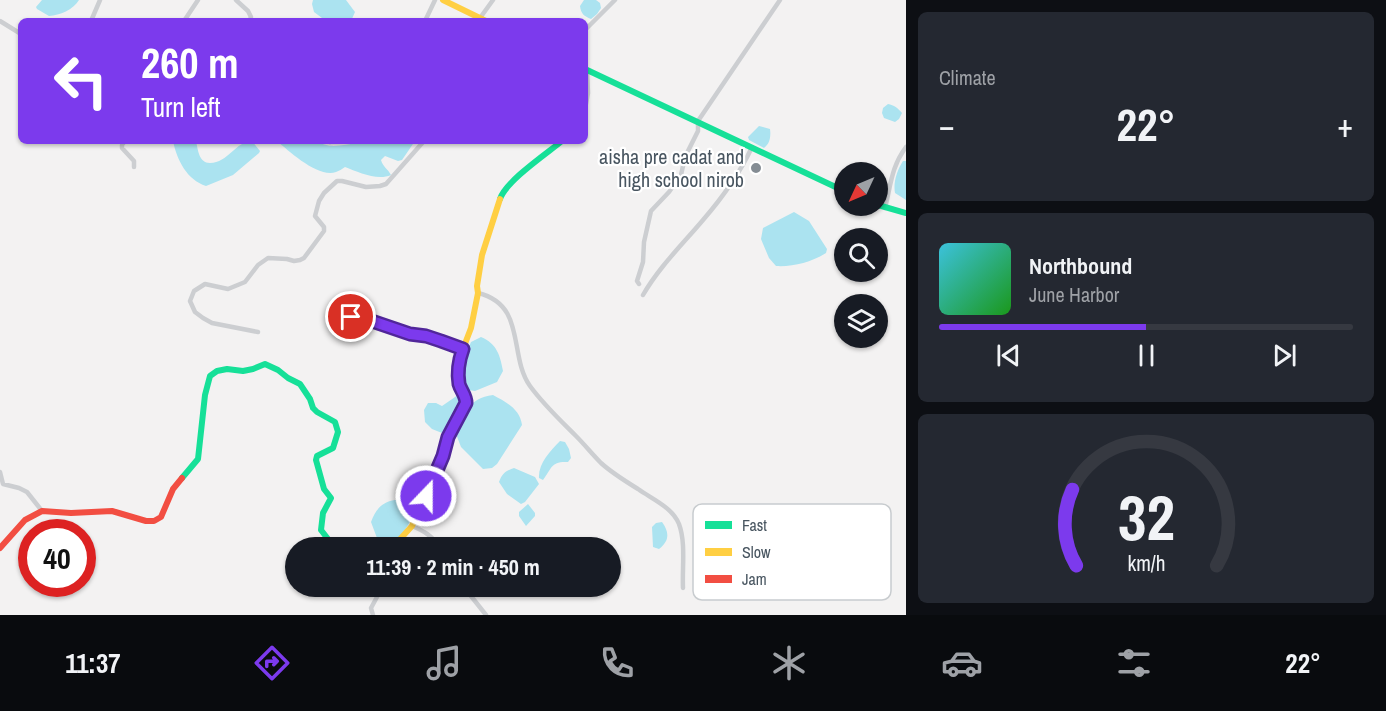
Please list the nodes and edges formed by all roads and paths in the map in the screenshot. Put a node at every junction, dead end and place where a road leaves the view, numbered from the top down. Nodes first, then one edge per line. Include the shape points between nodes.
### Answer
1 (100, 0) edge
2 (198, 0) edge
3 (236, 0) edge
4 (435, 0) edge
5 (442, 0) edge
6 (492, 0) edge
7 (615, 0) edge
8 (780, 0) edge
9 (92, 18) edge
10 (186, 18) edge
11 (250, 18) edge
12 (426, 18) edge
13 (481, 18) edge
14 (483, 18) edge
15 (0, 21) edge
16 (588, 27) edge
17 (18, 32) edge
18 (588, 70) edge
19 (698, 121) junction
20 (123, 144) edge
21 (421, 144) edge
22 (558, 144) edge
23 (752, 147) junction
24 (906, 147) edge
25 (134, 167) dead end
26 (834, 186) edge
27 (888, 194) edge
28 (888, 209) edge
29 (906, 213) edge
30 (639, 284) dead end
31 (478, 293) junction
32 (643, 295) dead end
33 (351, 317) dead end
34 (258, 332) dead end
35 (463, 349) junction
36 (0, 472) edge
37 (42, 511) junction
38 (412, 526) junction
39 (326, 537) edge
40 (402, 537) edge
41 (432, 537) edge
42 (0, 548) edge
43 (683, 588) dead end
44 (377, 597) edge
45 (472, 597) edge
46 (373, 615) edge
47 (486, 615) edge

1 - 9 street
2 - 10 street
3 - 11 street
4 - 12 street
5 - 13 street
6 - 14 street
7 - 16 street
8 - 19 street
15 - 17 street
18 - 19 street
19 - 23 street
19 - 30 street via 698,131 681,175 651,211
20 - 25 street
21 - 34 street via 386,184 366,187 337,181 331,186 319,201 315,216 324,231 304,258 268,258 245,282 228,289 205,284 194,291 190,301 197,315 212,323
22 - 31 street via 502,193 485,245
23 - 26 street
23 - 32 street via 735,178
24 - 27 street via 893,170
28 - 29 street
31 - 35 street
31 - 43 street via 492,297 512,322 522,371 530,387 601,462 661,504 679,523
33 - 35 street
35 - 38 street via 458,362 459,385 466,403
36 - 37 street via 3,484 27,492
37 - 39 street via 112,511 146,521 161,517 173,489 198,459 210,376 217,371 253,369 265,364 300,384 313,408 337,425 333,448 316,460 324,489 332,498 322,514 321,530
37 - 42 street via 25,520
38 - 40 street
38 - 41 street
44 - 46 street via 371,608
45 - 47 street

